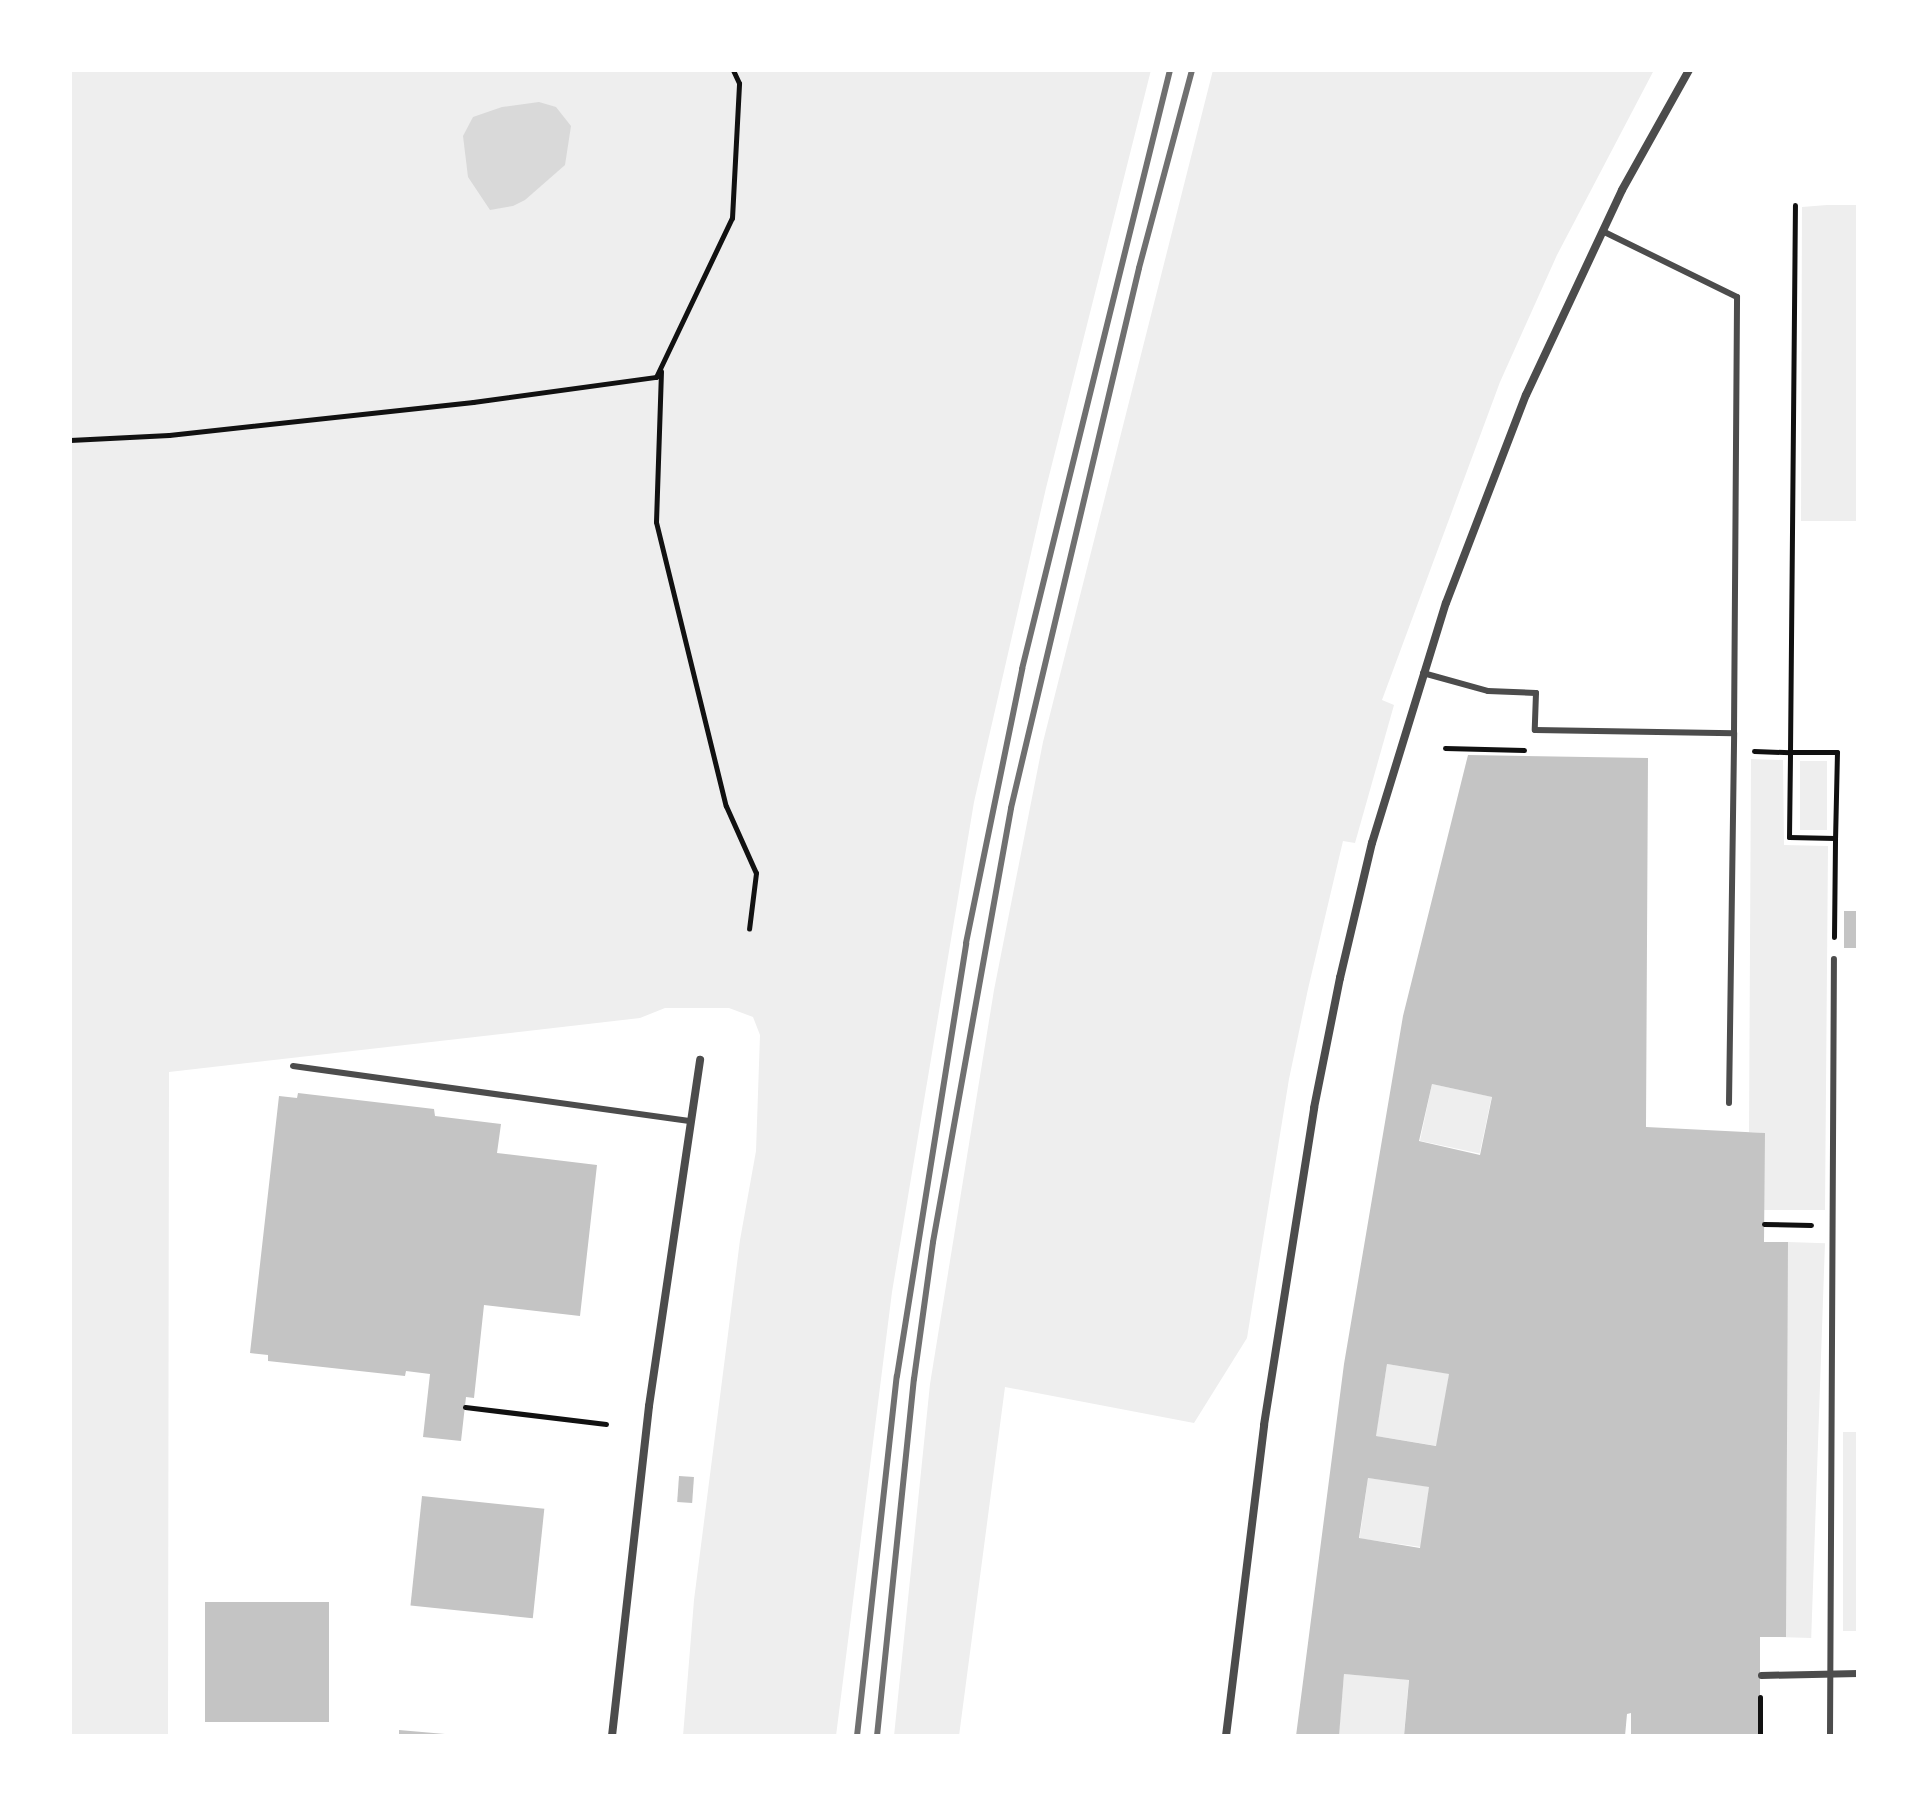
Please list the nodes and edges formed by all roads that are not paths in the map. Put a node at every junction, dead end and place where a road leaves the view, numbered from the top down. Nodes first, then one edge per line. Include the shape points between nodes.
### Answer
1 (1689, 70) edge
2 (1602, 231) junction
3 (1423, 673) junction
4 (1734, 733) junction
5 (1834, 959) road end
6 (700, 1060) dead end
7 (293, 1066) dead end
8 (1729, 1103) dead end
9 (691, 1121) junction
10 (1831, 1673) junction
11 (1858, 1673) edge
12 (1761, 1675) road end
13 (612, 1736) edge
14 (1226, 1736) edge
15 (1830, 1736) edge

1 - 2 street
2 - 3 street via 1526,395
2 - 4 lane via 1737,297
3 - 4 lane via 1488,691 1536,693 1535,730
3 - 14 street via 1372,843 1314,1108 1264,1425
4 - 8 lane
5 - 10 lane
6 - 9 street
7 - 9 lane
9 - 13 street via 649,1406
10 - 11 street
10 - 12 street
10 - 15 lane

